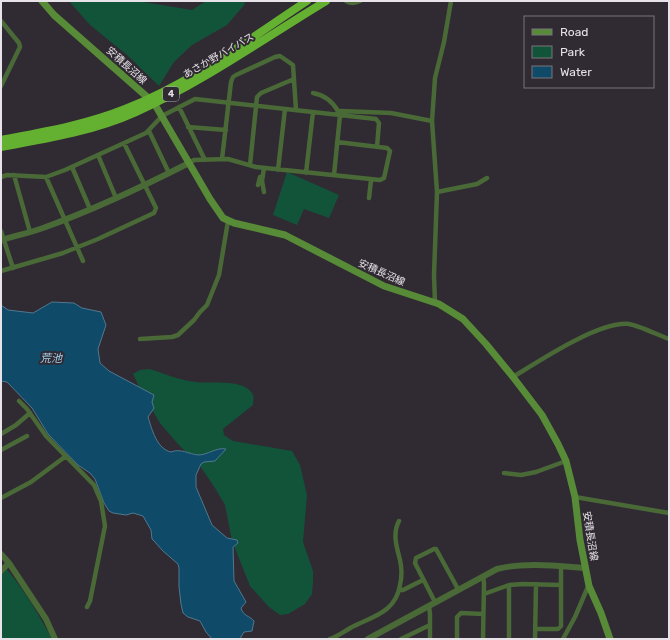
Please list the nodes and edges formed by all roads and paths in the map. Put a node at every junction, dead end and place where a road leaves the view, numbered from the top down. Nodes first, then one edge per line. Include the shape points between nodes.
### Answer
1 (42, 1) edge
2 (301, 1) edge
3 (307, 1) edge
4 (326, 1) edge
5 (346, 1) edge
6 (360, 1) edge
7 (451, 1) edge
8 (284, 16) junction
9 (1, 22) edge
10 (294, 79) junction
11 (1, 86) edge
12 (313, 93) dead end
13 (151, 100) junction
14 (229, 102) junction
15 (256, 105) junction
16 (179, 107) junction
17 (284, 109) junction
18 (296, 110) junction
19 (313, 112) junction
20 (338, 113) junction
21 (162, 116) junction
22 (432, 121) junction
23 (188, 127) junction
24 (226, 130) junction
25 (43, 131) junction
26 (149, 131) junction
27 (1, 135) edge
28 (1, 140) edge
29 (37, 140) junction
30 (337, 142) junction
31 (124, 143) junction
32 (1, 147) edge
33 (377, 147) junction
34 (1, 152) edge
35 (98, 155) junction
36 (222, 159) junction
37 (205, 160) junction
38 (189, 163) junction
39 (250, 165) junction
40 (72, 167) junction
41 (263, 168) junction
42 (278, 170) junction
43 (170, 173) junction
44 (306, 173) junction
45 (14, 175) junction
46 (334, 175) junction
47 (1, 177) edge
48 (46, 177) junction
49 (486, 178) dead end
50 (371, 180) junction
51 (145, 185) junction
52 (258, 185) dead end
53 (264, 192) dead end
54 (437, 192) junction
55 (116, 198) junction
56 (369, 198) dead end
57 (90, 209) junction
58 (65, 220) junction
59 (228, 221) junction
60 (1, 231) edge
61 (30, 232) junction
62 (2, 240) edge
63 (77, 247) junction
64 (84, 261) dead end
65 (13, 268) junction
66 (1, 271) edge
67 (435, 302) junction
68 (140, 339) dead end
69 (669, 339) edge
70 (513, 377) junction
71 (19, 401) dead end
72 (30, 413) junction
73 (1, 434) edge
74 (27, 436) dead end
75 (1, 450) edge
76 (66, 456) junction
77 (566, 461) junction
78 (504, 473) dead end
79 (575, 497) junction
80 (1, 498) edge
81 (669, 512) edge
82 (399, 521) dead end
83 (1, 554) edge
84 (9, 563) junction
85 (561, 566) junction
86 (586, 568) junction
87 (1, 571) edge
88 (483, 576) junction
89 (423, 580) junction
90 (536, 584) junction
91 (509, 585) junction
92 (561, 585) junction
93 (589, 586) junction
94 (458, 589) junction
95 (399, 590) junction
96 (484, 594) junction
97 (432, 604) junction
98 (87, 607) dead end
99 (483, 614) junction
100 (430, 624) junction
101 (535, 629) junction
102 (403, 638) edge
103 (55, 639) edge
104 (330, 639) edge
105 (368, 639) edge
106 (430, 639) edge
107 (457, 639) edge
108 (483, 639) edge
109 (509, 639) edge
110 (535, 639) edge
111 (563, 639) edge
112 (610, 639) edge

1 - 13 main road, 安積長沼線 via 54,15
2 - 8 highway
3 - 8 highway, あさか野バイパス / 4
4 - 13 highway, あさか野バイパス / 4 via 232,60
5 - 6 street
7 - 22 street via 435,78
8 - 13 highway, あさか野バイパス / 4
9 - 11 street via 20,47
10 - 14 street via 293,65 280,56 275,56 233,77
10 - 15 street via 259,94
10 - 18 street
12 - 20 street via 320,94 332,102
13 - 21 main road, 安積長沼線
13 - 25 highway, あさか野バイパス / 4 via 80,124
13 - 29 highway, あさか野バイパス / 4 via 136,112 102,124
14 - 15 street
14 - 16 street via 195,98
14 - 24 street
15 - 17 street
15 - 39 street
16 - 21 street
16 - 23 street
17 - 18 street
17 - 42 street
18 - 19 street
19 - 20 street
19 - 44 street
20 - 22 street via 391,113
20 - 30 street
20 - 33 street via 376,119 380,123
21 - 26 street
21 - 38 main road, 安積長沼線
22 - 54 street
23 - 24 street
23 - 37 street
24 - 36 street
25 - 27 highway
25 - 28 highway, あさか野バイパス / 4
26 - 31 street
26 - 43 street
29 - 32 highway, あさか野バイパス / 4
29 - 34 highway
30 - 33 street
30 - 46 street
31 - 35 street
31 - 51 street
33 - 50 street via 390,151 384,178
35 - 40 street
35 - 55 street
36 - 37 street
36 - 39 street
37 - 38 street via 194,160
38 - 43 street
38 - 59 main road, 安積長沼線 via 214,207
39 - 41 street
40 - 48 street
40 - 57 street
41 - 42 street
41 - 52 street
41 - 53 street
42 - 44 street
43 - 51 street
44 - 46 street
45 - 47 street
45 - 48 street
45 - 61 street
46 - 50 street
48 - 58 street
49 - 54 street via 477,184
50 - 56 street
51 - 55 street
51 - 63 street via 156,208 154,213
54 - 67 street
55 - 57 street
57 - 58 street
58 - 61 street
58 - 63 street
59 - 67 main road, 安積長沼線 via 285,235 384,286
59 - 68 street via 219,275 208,305 178,335
60 - 62 street
61 - 62 street
62 - 65 street
63 - 64 street
63 - 65 street
65 - 66 street
67 - 70 main road, 安積長沼線 via 463,319
69 - 70 street via 630,324 611,326 565,346
70 - 77 main road, 安積長沼線 via 542,415
71 - 72 street
72 - 73 street
72 - 76 street via 46,436
74 - 75 street
76 - 80 street via 31,482
76 - 98 street via 94,486 101,501 105,521
77 - 78 street via 536,472
77 - 79 main road, 安積長沼線
79 - 81 street
79 - 86 main road, 安積長沼線
82 - 95 street via 395,534 401,570
83 - 84 street
84 - 87 street
84 - 103 street via 46,618
85 - 86 street
85 - 88 street via 504,567
85 - 92 street
86 - 93 main road, 安積長沼線
88 - 94 street
88 - 96 street
89 - 94 street via 415,563 416,558 436,549
89 - 95 street
89 - 97 street
90 - 91 street
90 - 92 street
90 - 101 street
91 - 96 street
91 - 109 street
92 - 101 street via 561,626 558,630
93 - 111 street
93 - 112 main road, 安積長沼線
94 - 97 street
95 - 104 street via 394,601 382,613
96 - 99 street
97 - 100 street
97 - 105 street
99 - 107 street via 461,613 457,617
99 - 108 street
100 - 102 street
100 - 106 street
101 - 110 street

